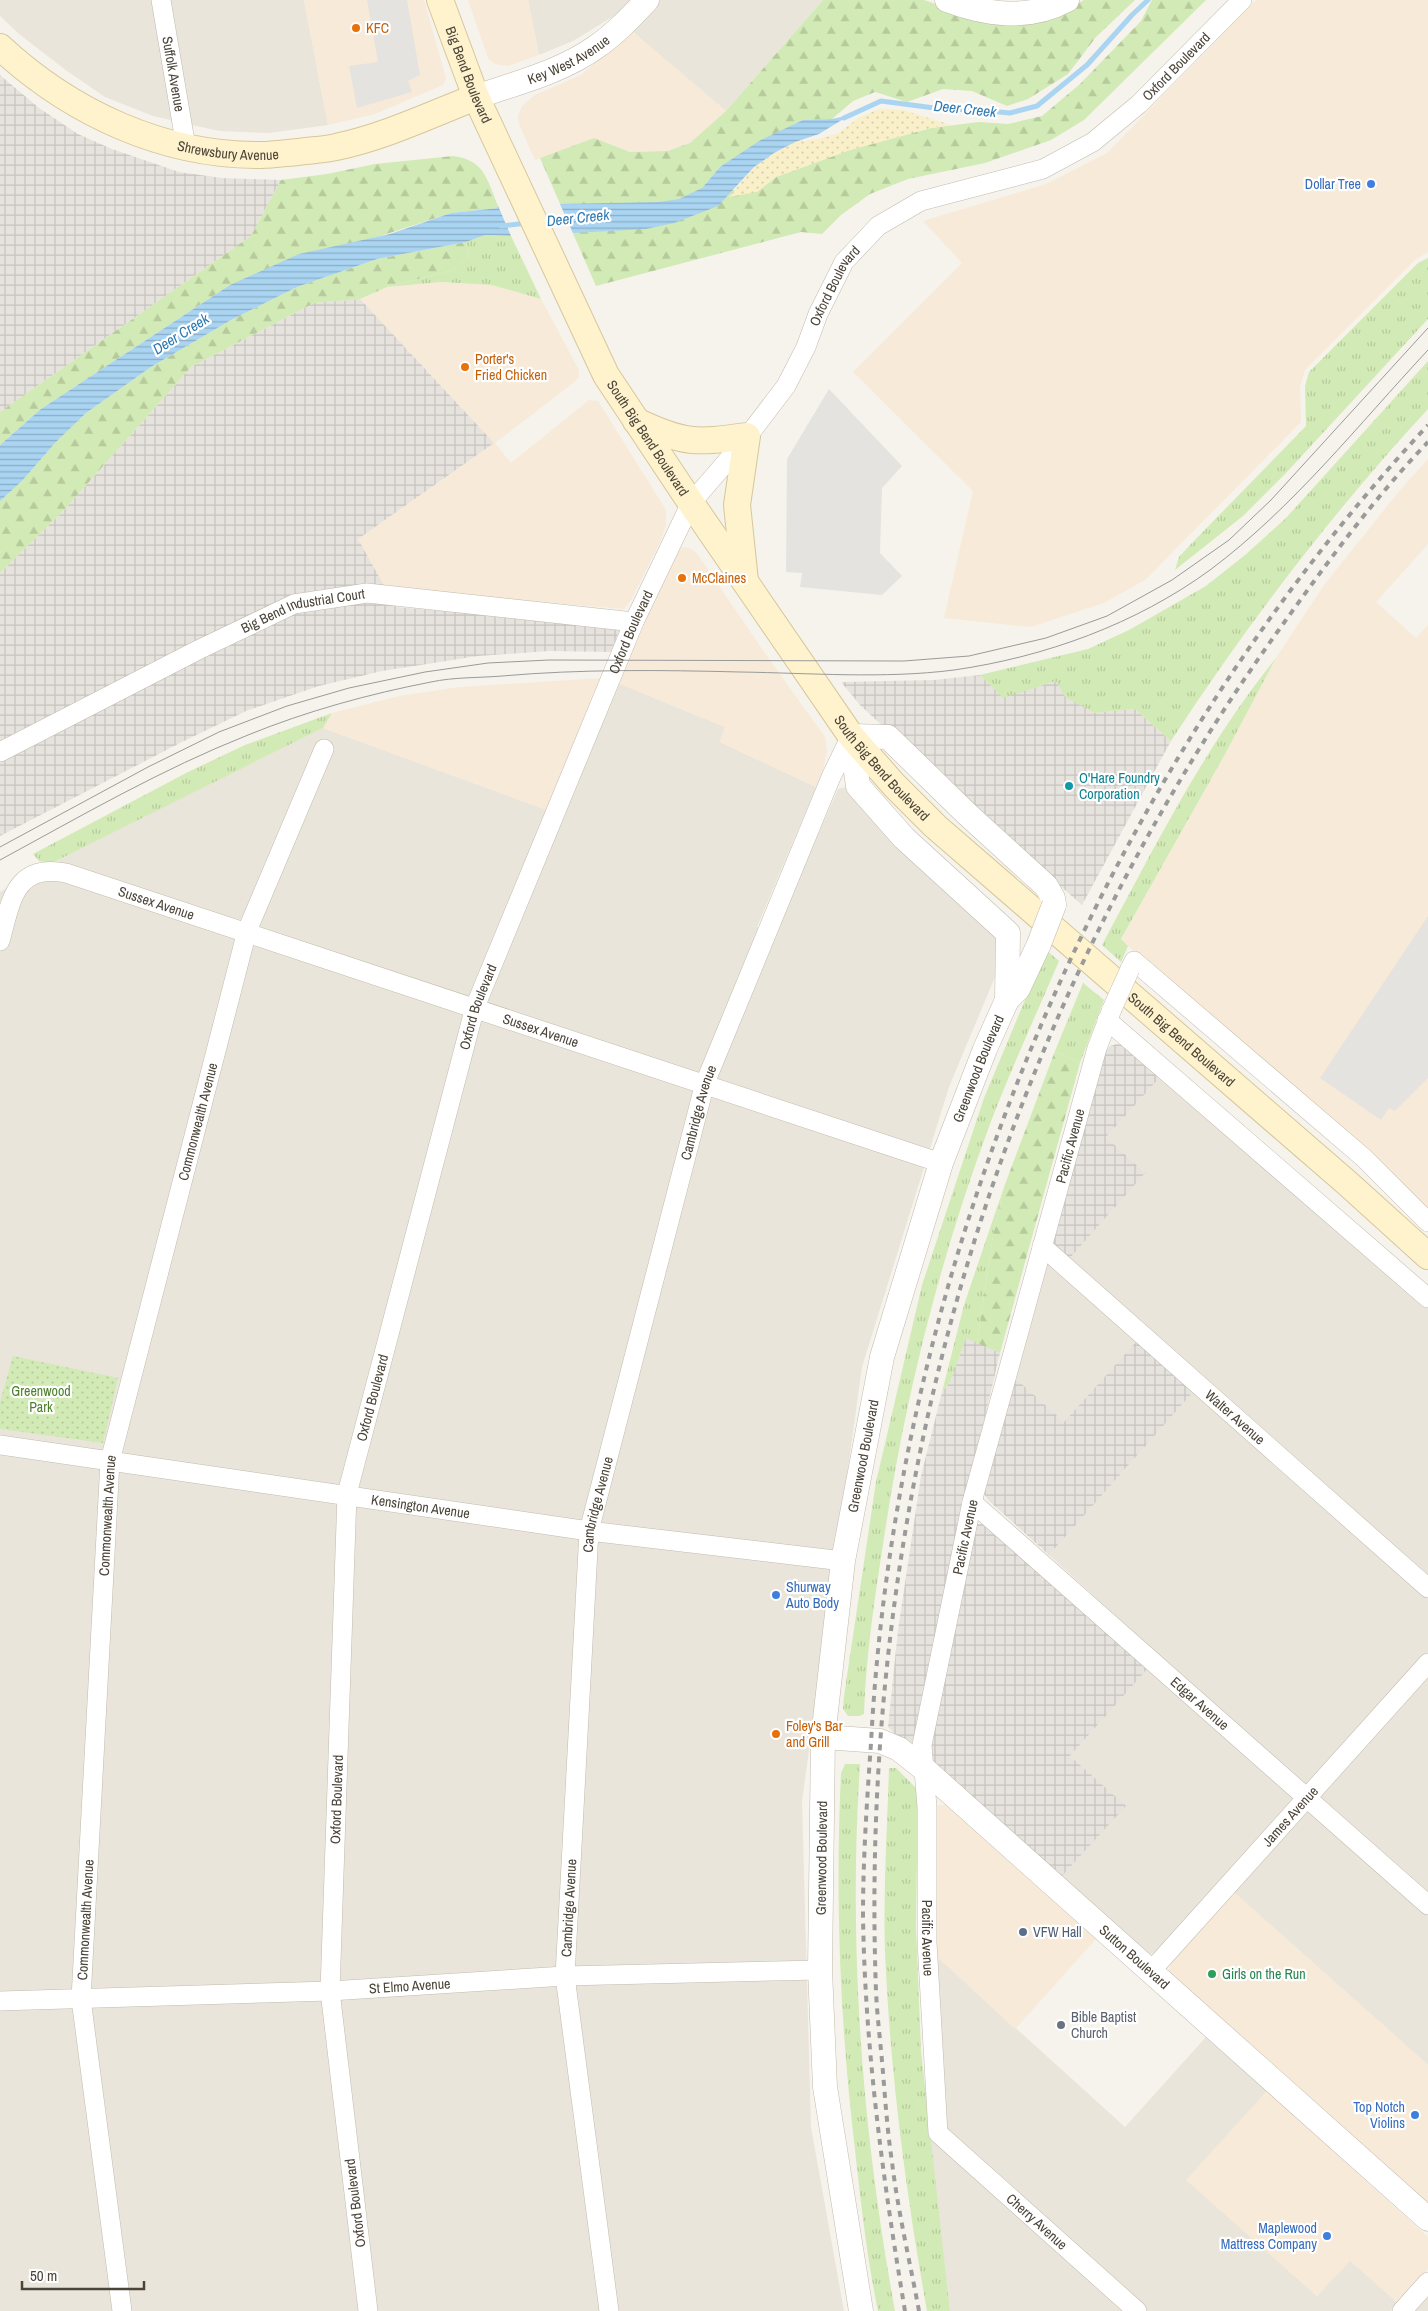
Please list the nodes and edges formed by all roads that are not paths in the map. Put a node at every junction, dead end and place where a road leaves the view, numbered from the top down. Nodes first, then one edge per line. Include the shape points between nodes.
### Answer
1 (161, 0) edge
2 (440, 0) edge
3 (647, 0) edge
4 (947, 0) edge
5 (1067, 0) edge
6 (1242, 0) edge
7 (0, 47) edge
8 (476, 97) junction
9 (186, 147) junction
10 (498, 148) joint
11 (636, 421) junction
12 (747, 436) junction
13 (691, 504) junction
14 (745, 582) junction
15 (634, 622) junction
16 (851, 736) junction
17 (324, 749) dead end
18 (0, 752) edge
19 (247, 931) junction
20 (1008, 933) junction
21 (0, 942) edge
22 (1038, 946) junction
23 (1007, 1000) junction
24 (475, 1007) junction
25 (1110, 1014) junction
26 (705, 1083) junction
27 (941, 1163) junction
28 (1428, 1222) edge
29 (1042, 1246) junction
30 (1428, 1256) edge
31 (1428, 1298) edge
32 (0, 1445) edge
33 (110, 1461) junction
34 (347, 1494) junction
35 (972, 1502) junction
36 (589, 1531) junction
37 (843, 1561) junction
38 (1428, 1588) edge
39 (1428, 1663) edge
40 (823, 1737) junction
41 (923, 1768) junction
42 (1308, 1798) junction
43 (1428, 1905) edge
44 (820, 1970) junction
45 (1151, 1971) junction
46 (565, 1976) junction
47 (330, 1992) junction
48 (81, 1998) junction
49 (0, 2001) edge
50 (938, 2133) joint
51 (1428, 2219) edge
52 (1428, 2282) edge
53 (122, 2311) edge
54 (368, 2311) edge
55 (609, 2311) edge
56 (861, 2311) edge
57 (1137, 2311) edge
58 (1402, 2311) edge

1 - 9 street, Suffolk Avenue
2 - 8 main road, Big Bend Boulevard
3 - 8 street, Key West Avenue via 616,31 568,64
4 - 5 street via 982,11 1010,14 1036,11
6 - 12 street, Oxford Boulevard via 1139,104 1093,142 1043,169 921,201 878,226 844,262 786,386
7 - 9 main road, Shrewsbury Avenue via 28,72 79,106 144,135
8 - 9 main road, Shrewsbury Avenue via 334,148 262,155 228,154
8 - 10 main road, Big Bend Boulevard
10 - 11 main road, South Big Bend Boulevard via 606,375
11 - 12 main road via 662,433 698,442
11 - 13 main road, South Big Bend Boulevard
12 - 13 street, Oxford Boulevard
12 - 14 main road via 737,504
13 - 14 main road, South Big Bend Boulevard
13 - 15 street, Oxford Boulevard
14 - 16 main road, South Big Bend Boulevard
15 - 18 street, Big Bend Industrial Court via 367,593 294,604
15 - 24 street, Oxford Boulevard
16 - 20 street via 858,786 904,838
16 - 22 street, Greenwood Boulevard, bridge via 888,737 1046,886 1054,905
16 - 26 street, Cambridge Avenue via 831,777
16 - 30 main road, South Big Bend Boulevard via 935,826
17 - 19 street, Commonwealth Avenue
19 - 21 street, Sussex Avenue via 66,872 42,871 25,878 16,888
19 - 24 street, Sussex Avenue
19 - 33 street, Commonwealth Avenue
20 - 22 street
20 - 23 street
22 - 23 street, Greenwood Boulevard via 1018,989
23 - 27 street, Greenwood Boulevard via 984,1049
24 - 26 street, Sussex Avenue
24 - 34 street, Oxford Boulevard
25 - 28 street, Pacific Avenue, bridge via 1132,965 1364,1158
25 - 29 street, Pacific Avenue via 1097,1048
25 - 31 street
26 - 27 street, Sussex Avenue
26 - 36 street, Cambridge Avenue
27 - 37 street, Greenwood Boulevard via 882,1358
29 - 35 street, Pacific Avenue
29 - 38 street, Walter Avenue
32 - 33 street, Kensington Avenue
33 - 34 street, Kensington Avenue
33 - 48 street, Commonwealth Avenue
34 - 36 street, Kensington Avenue
34 - 47 street, Oxford Boulevard
35 - 41 street, Pacific Avenue via 922,1744
35 - 42 street, Edgar Avenue
36 - 37 street, Kensington Avenue
36 - 46 street, Cambridge Avenue
37 - 40 street, Greenwood Boulevard
39 - 42 street, James Avenue
40 - 41 street, Sutton Boulevard via 880,1741 899,1749
40 - 44 street, Greenwood Boulevard
41 - 45 street, Sutton Boulevard
41 - 50 street, Pacific Avenue via 927,1807 927,1942
42 - 43 street, Edgar Avenue
42 - 45 street, James Avenue
44 - 46 street, St Elmo Avenue
44 - 56 street, Greenwood Boulevard via 825,2087
45 - 51 street, Sutton Boulevard
46 - 47 street, St Elmo Avenue
46 - 55 street, Cambridge Avenue
47 - 48 street, St Elmo Avenue
47 - 54 street, Oxford Boulevard
48 - 49 street, St Elmo Avenue
48 - 53 street, Commonwealth Avenue
50 - 57 street, Cherry Avenue
52 - 58 street

